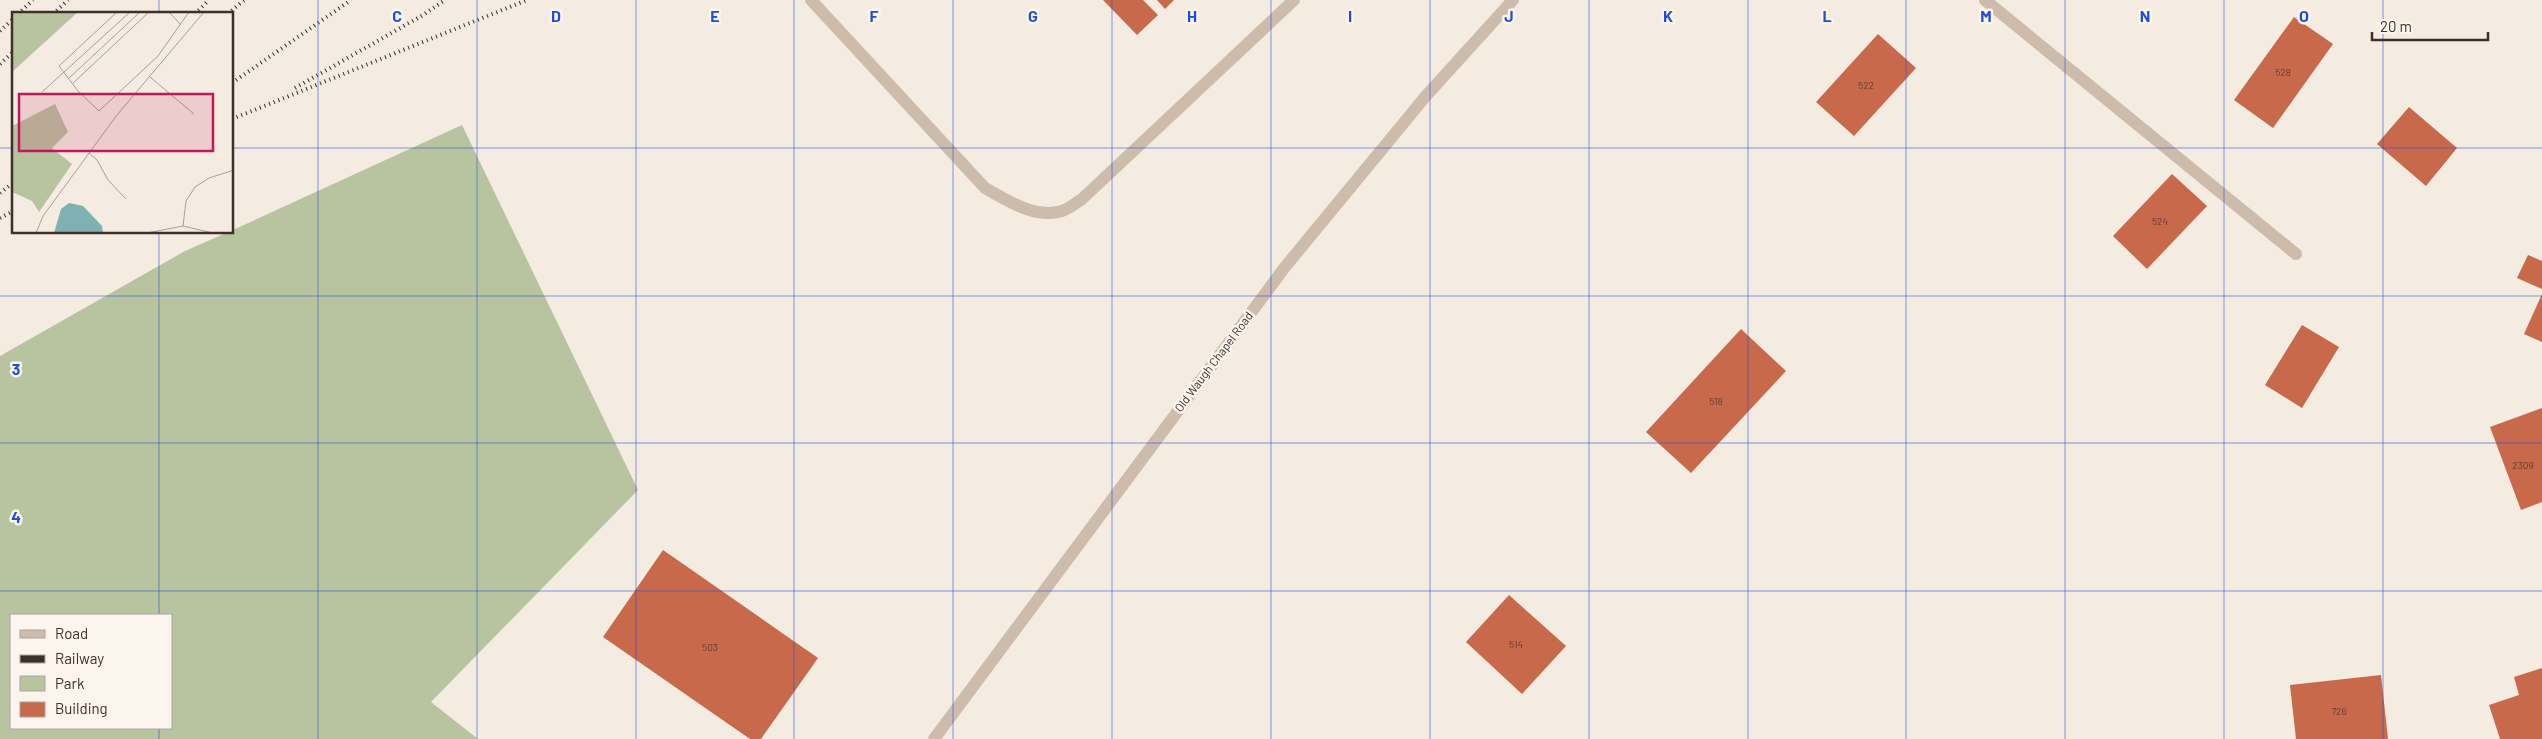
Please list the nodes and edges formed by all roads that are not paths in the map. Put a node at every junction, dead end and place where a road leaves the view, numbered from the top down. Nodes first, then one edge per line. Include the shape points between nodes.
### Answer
1 (811, 0) edge
2 (1294, 0) edge
3 (1513, 0) edge
4 (1984, 0) edge
5 (2296, 254) dead end
6 (934, 739) edge

1 - 2 street via 985,188 1018,206 1044,213 1062,211 1082,199
3 - 6 street, Old Waugh Chapel Road via 1425,97 1285,267
4 - 5 street

